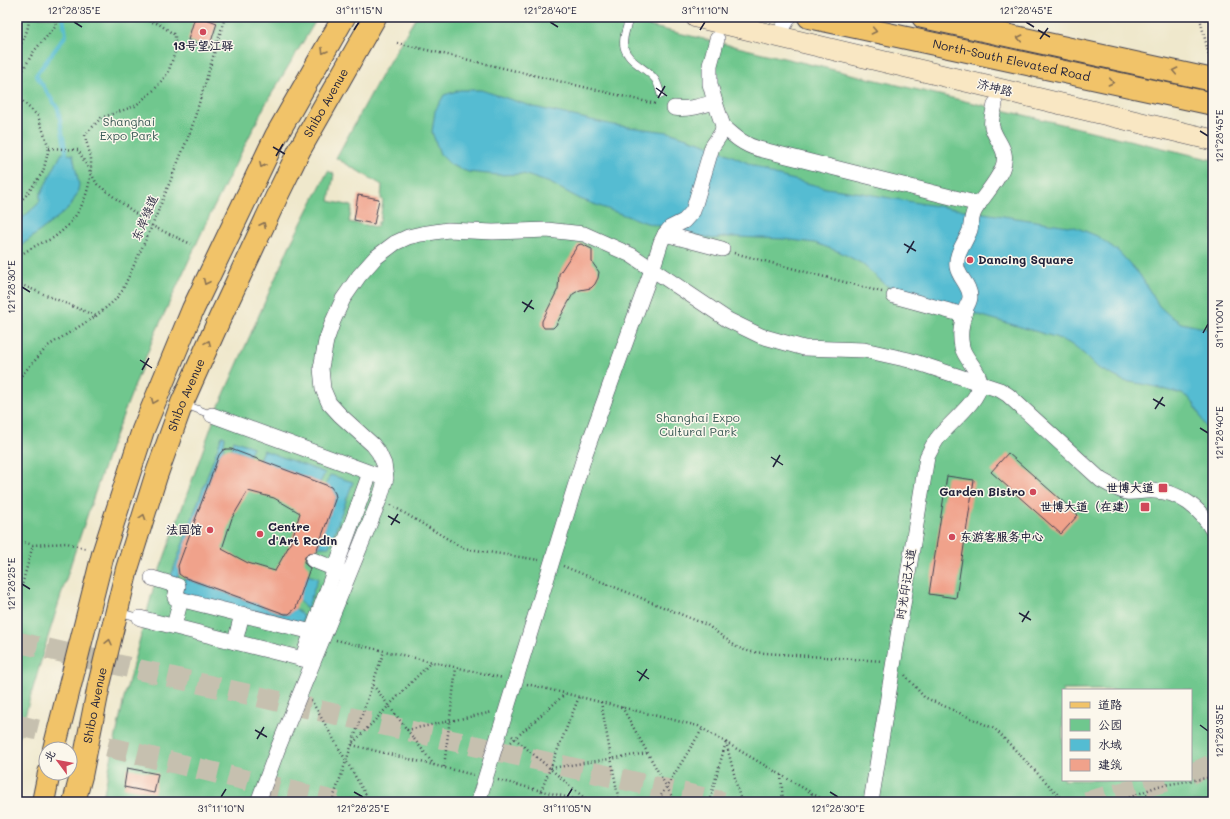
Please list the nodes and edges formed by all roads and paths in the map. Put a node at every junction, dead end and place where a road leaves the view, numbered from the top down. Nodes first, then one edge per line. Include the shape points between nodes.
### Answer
1 (29, 17) edge
2 (53, 17) edge
3 (136, 17) edge
4 (225, 17) edge
5 (344, 17) edge
6 (375, 17) edge
7 (630, 17) edge
8 (696, 17) edge
9 (789, 17) edge
10 (809, 17) edge
11 (923, 17) edge
12 (1199, 17) edge
13 (1213, 21) edge
14 (778, 36) junction
15 (717, 39) dead end
16 (397, 43) dead end
17 (17, 50) edge
18 (1212, 70) edge
19 (17, 80) edge
20 (661, 95) dead end
21 (17, 96) edge
22 (714, 102) junction
23 (995, 104) dead end
24 (1213, 104) edge
25 (674, 108) joint
26 (723, 126) junction
27 (1213, 140) edge
28 (48, 148) junction
29 (90, 172) junction
30 (17, 203) edge
31 (979, 204) junction
32 (152, 226) junction
33 (665, 234) junction
34 (191, 244) dead end
35 (722, 250) joint
36 (17, 257) edge
37 (653, 269) junction
38 (17, 283) edge
39 (894, 296) joint
40 (964, 315) junction
41 (96, 316) junction
42 (17, 382) edge
43 (980, 383) junction
44 (182, 403) junction
45 (212, 415) joint
46 (370, 472) junction
47 (386, 478) junction
48 (380, 498) junction
49 (1213, 531) edge
50 (17, 540) edge
51 (33, 545) junction
52 (103, 554) junction
53 (312, 560) dead end
54 (552, 562) junction
55 (335, 569) junction
56 (349, 574) junction
57 (152, 578) dead end
58 (181, 599) junction
59 (17, 603) edge
60 (116, 612) junction
61 (242, 614) junction
62 (140, 618) joint
63 (174, 626) junction
64 (318, 635) junction
65 (235, 642) junction
66 (384, 651) junction
67 (308, 660) junction
68 (431, 662) junction
69 (893, 662) junction
70 (456, 668) junction
71 (515, 681) junction
72 (372, 685) junction
73 (303, 686) junction
74 (566, 693) junction
75 (579, 696) junction
76 (601, 702) junction
77 (389, 706) junction
78 (622, 707) junction
79 (507, 709) junction
80 (449, 721) junction
81 (501, 727) junction
82 (703, 728) junction
83 (407, 730) junction
84 (515, 739) junction
85 (56, 741) edge
86 (726, 742) junction
87 (352, 745) junction
88 (648, 753) junction
89 (611, 759) junction
90 (491, 760) junction
91 (346, 761) junction
92 (434, 765) junction
93 (444, 767) junction
94 (550, 768) junction
95 (781, 774) junction
96 (81, 776) junction
97 (485, 778) junction
98 (1213, 778) edge
99 (46, 781) edge
100 (47, 781) edge
101 (667, 787) junction
102 (1146, 790) junction
103 (541, 791) junction
104 (812, 793) junction
105 (38, 802) edge
106 (43, 802) edge
107 (74, 802) edge
108 (79, 802) edge
109 (258, 802) edge
110 (332, 802) edge
111 (370, 802) edge
112 (478, 802) edge
113 (588, 802) edge
114 (619, 802) edge
115 (658, 802) edge
116 (675, 802) edge
117 (710, 802) edge
118 (741, 802) edge
119 (783, 802) edge
120 (809, 802) edge
121 (827, 802) edge
122 (871, 802) edge
123 (1065, 802) edge
124 (1118, 802) edge
125 (1146, 802) edge

1 - 17 path via 29,25
2 - 19 path via 55,27 34,51
3 - 29 path via 159,24 175,35 175,52 168,74 154,90 135,106 101,118 86,135
4 - 32 path, 东岸绿道 via 191,130
5 -> 52 main road via 276,136 193,309 143,430
44 -> 6 main road, Shibo Avenue via 226,303 300,149
7 - 20 lane via 624,48 628,56 654,78
8 - 14 street, 济坤路
9 - 14 street
10 -> 24 main road, North-South Elevated Road
18 -> 11 main road, North-South Elevated Road
12 - 13 path
12 - 18 path
14 - 27 street, 济坤路
15 - 22 street via 710,65 710,84
16 - 25 path
21 - 28 path via 38,116
22 - 25 street via 686,110
22 - 26 street
23 - 31 street via 991,118 992,127 1005,158 997,179
26 - 31 street via 748,146
26 - 33 street via 712,147 693,210 684,221 670,228
28 - 29 path via 78,150
28 - 30 path via 43,172 26,197
29 - 32 path via 97,184
29 - 36 path via 85,200 73,222 56,236
31 - 40 street via 974,211 970,230 960,248 957,266 969,288 970,298
32 - 34 path
32 - 41 path, 东岸绿道 via 122,291
33 - 35 street
33 - 37 street
35 - 39 path
37 - 43 street via 728,320 761,336 804,348 864,350 909,360
37 - 47 street via 631,255 584,234 547,230 448,230 420,234 395,243 358,276 343,299 326,341 321,368 322,389 330,403 379,453
37 - 54 street via 585,454
38 - 41 path
39 - 40 street
40 - 43 street via 960,335 962,348
41 - 42 path, 东岸绿道 via 48,346
43 - 49 street via 1008,395 1101,480 1125,492 1154,491 1173,494 1191,504
43 - 69 street, 时光印记大道 via 973,399 938,438 927,458
44 - 45 lane
60 -> 44 main road, Shibo Avenue via 126,569
45 - 46 street
46 - 47 street
46 - 55 street
47 - 48 street
48 - 54 path via 463,548
48 - 56 street
50 - 51 path
51 - 52 path via 67,543
51 - 59 path
52 - 85 main road
53 - 55 street
54 - 69 path via 707,625 738,648 751,652
54 - 71 street
55 - 56 street
55 - 64 street
56 - 64 street
57 - 58 street via 178,586 175,598
58 - 61 street
58 - 63 street
60 - 62 lane
96 -> 60 main road, Shibo Avenue
61 - 64 street
61 - 65 street
62 - 63 street
63 - 65 street
64 - 66 path
64 - 67 street
65 - 67 street
66 - 68 path
66 - 72 path
67 - 73 street
68 - 70 path
68 - 77 path
69 - 122 street, 时光印记大道
69 - 123 path via 924,697 995,729
70 - 71 path
70 - 80 path
71 - 74 path
71 - 79 street
72 - 77 path
72 - 87 path
73 - 91 path
73 - 109 street
74 - 75 path
74 - 84 path
75 - 76 path
75 - 94 path
76 - 78 path
76 - 89 path
77 - 83 path
77 - 87 path
78 - 82 path
78 - 88 path
79 - 80 path
79 - 81 street
80 - 83 path
80 - 93 path
81 - 84 path
81 - 90 street
82 - 86 path
82 - 101 path
83 - 92 path
84 - 90 path
84 - 94 path
86 - 95 path
86 - 117 path
86 - 118 path
87 - 91 path
87 - 92 path
88 - 89 path
88 - 101 path
89 - 94 path
89 - 114 path
90 - 97 street
91 - 110 path
91 - 111 path
92 - 93 path
93 - 97 path
94 - 103 path
94 - 113 path
95 - 104 path
95 - 119 path
96 - 107 main road, Shibo Avenue
96 - 108 street
97 - 103 path
97 - 112 street
98 - 102 path
99 - 105 street
100 - 106 main road
101 - 115 path
101 - 116 path
102 - 124 path
102 - 125 path
103 - 113 path
104 - 120 path
104 - 121 path

